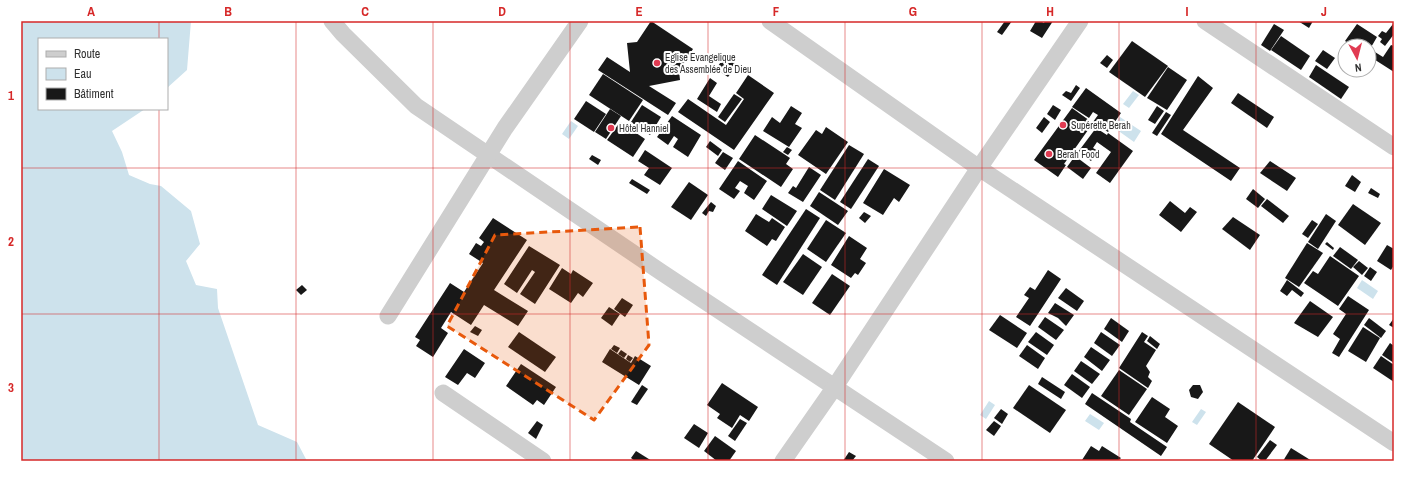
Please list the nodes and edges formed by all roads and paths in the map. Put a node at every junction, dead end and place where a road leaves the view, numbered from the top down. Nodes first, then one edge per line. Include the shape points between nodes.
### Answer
1 (332, 21) edge
2 (580, 21) edge
3 (770, 21) edge
4 (1080, 21) edge
5 (1205, 21) edge
6 (1394, 147) edge
7 (488, 156) junction
8 (979, 168) junction
9 (388, 316) dead end
10 (834, 388) junction
11 (443, 393) dead end
12 (1394, 443) edge
13 (543, 461) edge
14 (783, 461) edge
15 (946, 461) edge

1 - 7 street via 342,34 416,106
2 - 7 street
3 - 8 street
4 - 8 street
5 - 6 street
7 - 9 street
7 - 10 street
8 - 10 street
8 - 12 street
10 - 14 street
10 - 15 street
11 - 13 street

